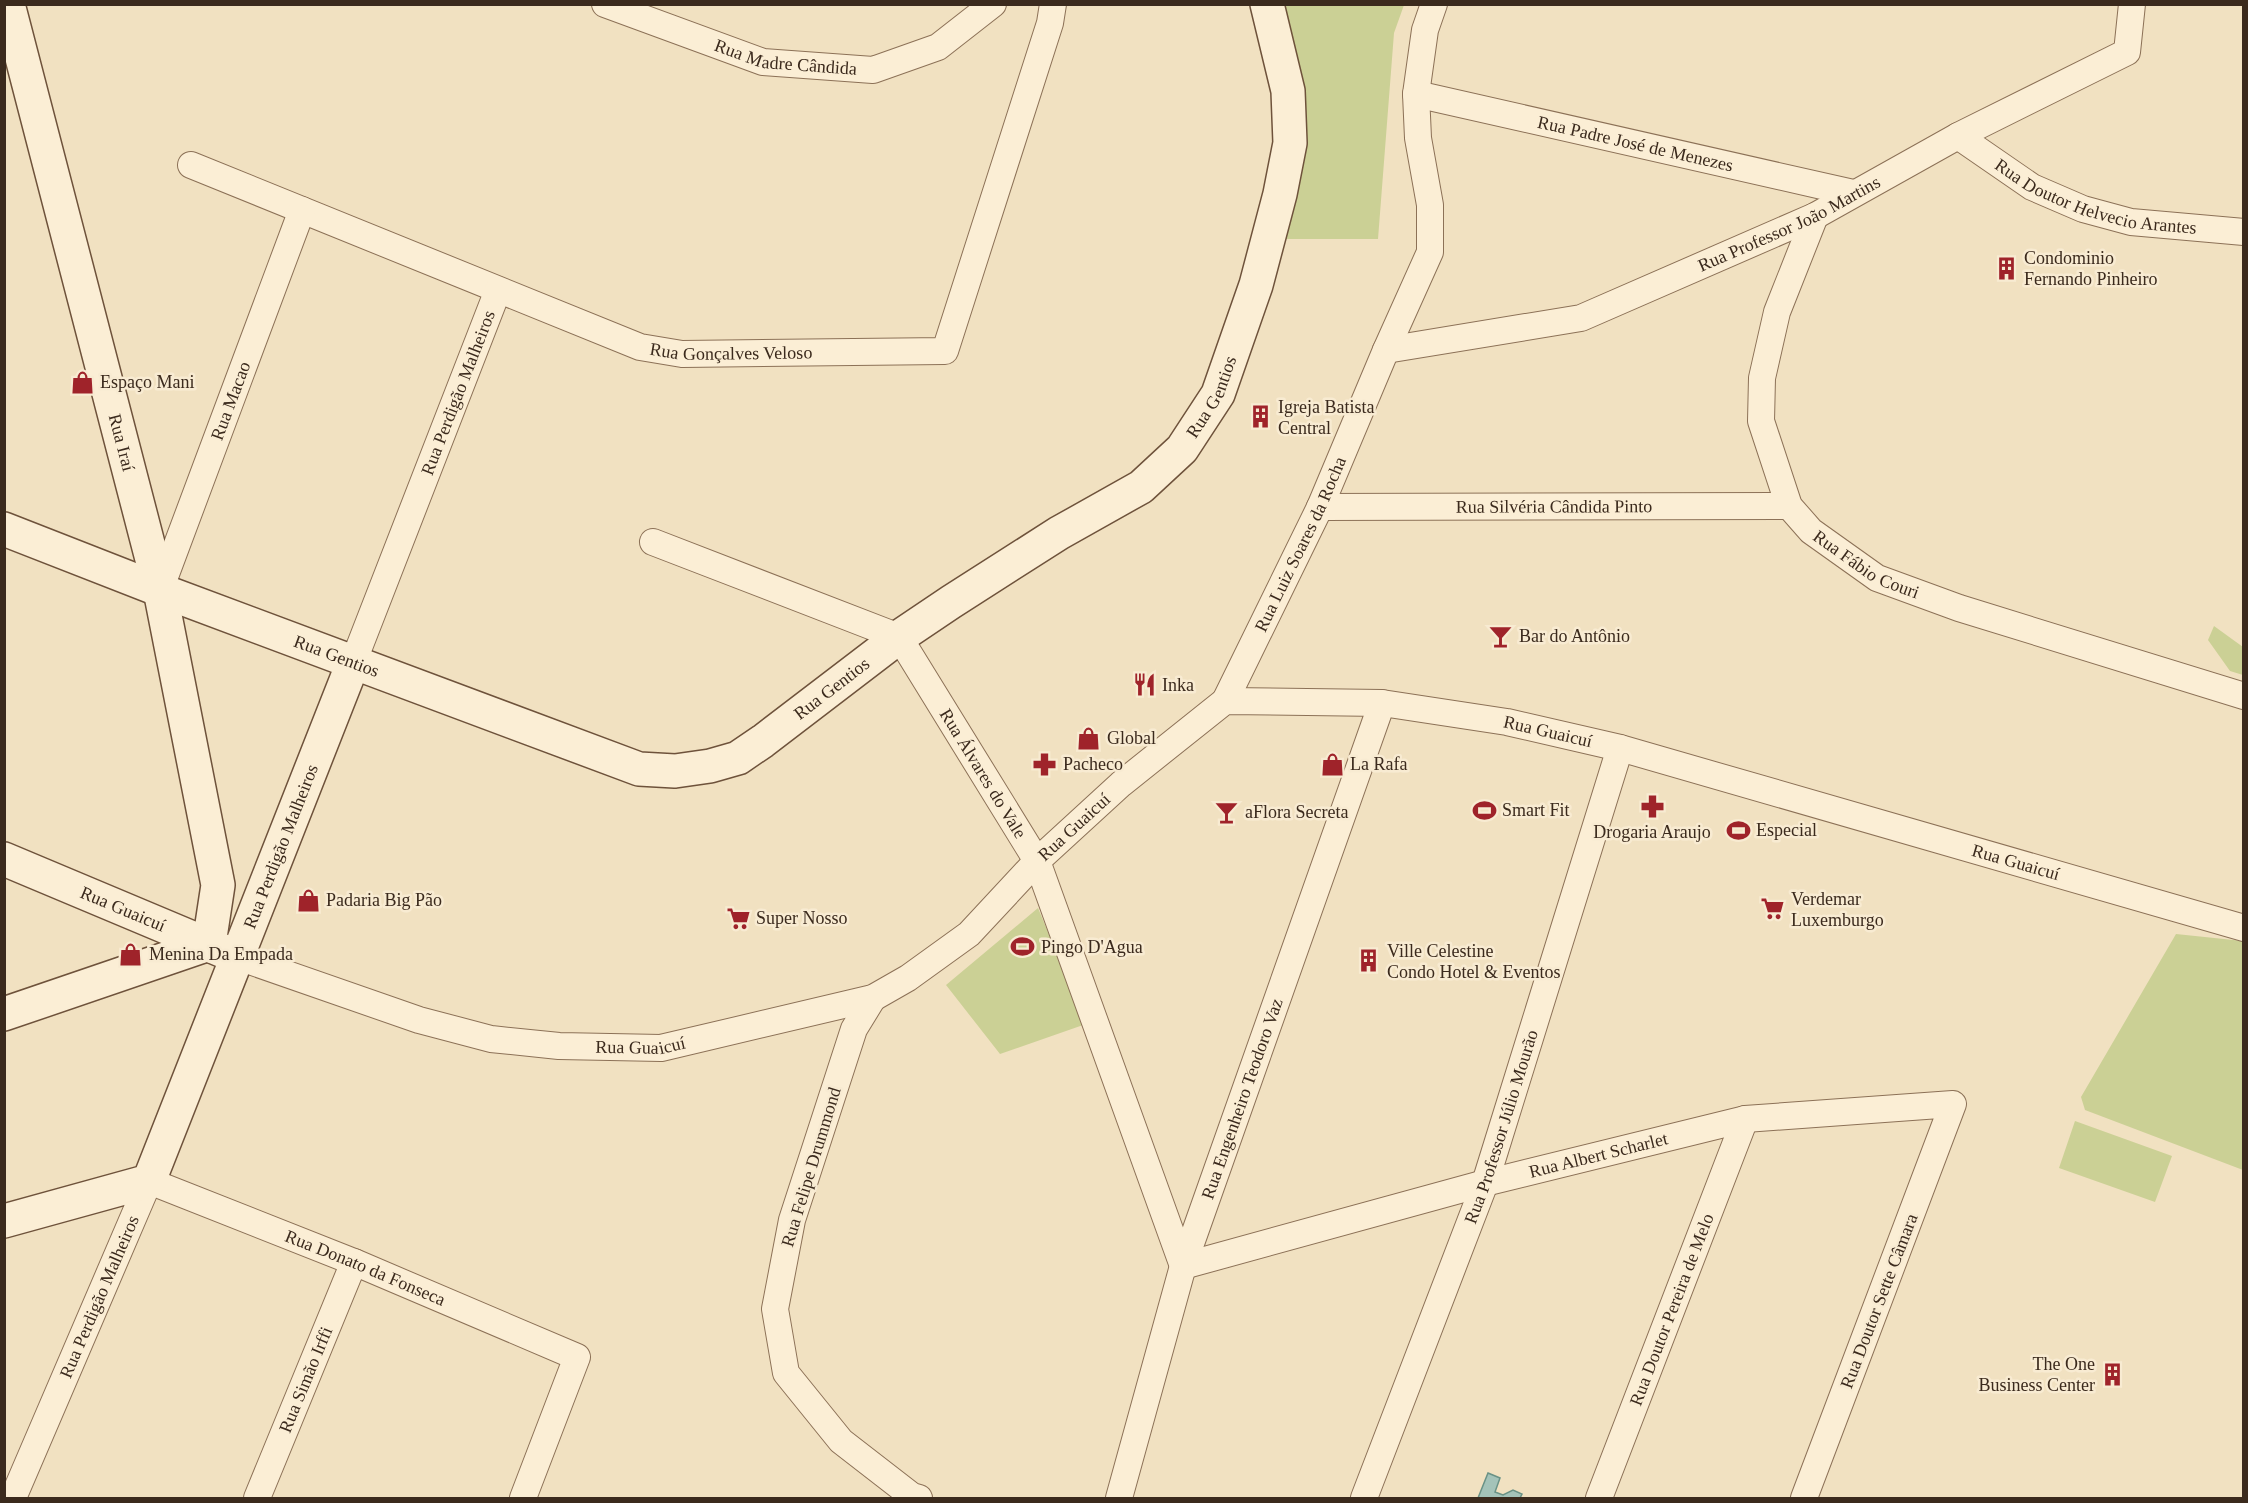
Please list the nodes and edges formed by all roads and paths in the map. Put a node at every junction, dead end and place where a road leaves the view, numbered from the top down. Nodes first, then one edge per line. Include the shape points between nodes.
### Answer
1 (8, 4) edge
2 (605, 4) edge
3 (993, 4) edge
4 (1053, 4) edge
5 (1267, 4) edge
6 (1434, 4) edge
7 (2132, 4) edge
8 (1416, 94) junction
9 (1958, 136) junction
10 (191, 165) dead end
11 (1853, 193) junction
12 (302, 210) junction
13 (1815, 216) junction
14 (2244, 232) edge
15 (498, 290) junction
16 (1386, 350) junction
17 (1789, 506) junction
18 (1320, 507) junction
19 (4, 530) edge
20 (653, 542) dead end
21 (160, 590) junction
22 (217, 612) junction
23 (899, 637) junction
24 (170, 641) junction
25 (353, 663) junction
26 (2244, 696) edge
27 (1225, 701) junction
28 (1382, 703) junction
29 (1620, 748) junction
30 (4, 859) edge
31 (1036, 861) junction
32 (2244, 928) edge
33 (223, 951) junction
34 (873, 998) junction
35 (4, 1014) edge
36 (1953, 1104) joint
37 (1745, 1119) junction
38 (149, 1181) junction
39 (1485, 1183) junction
40 (4, 1221) edge
41 (354, 1262) junction
42 (1183, 1266) junction
43 (14, 1498) edge
44 (258, 1498) edge
45 (523, 1498) edge
46 (919, 1498) edge
47 (1119, 1498) edge
48 (1364, 1498) edge
49 (1599, 1498) edge
50 (1804, 1498) edge

1 - 21 street, Rua Iraí
2 - 3 street, Rua Madre Cândida via 763,62 873,70 938,47
4 - 15 street, Rua Gonçalves Veloso via 945,351 682,354 640,347
5 - 23 street, Rua Gentios via 1288,91 1290,143 1256,285 1218,394 1182,449 1141,487 1059,534
6 - 8 street, Rua Luiz Soares da Rocha via 1425,30
7 - 9 street, Rua Professor João Martins via 2127,52
8 - 11 street, Rua Padre José de Menezes
8 - 16 street, Rua Luiz Soares da Rocha via 1418,138 1430,205 1430,252
9 - 11 street, Rua Professor João Martins
9 - 14 street, Rua Doutor Helvecio Arantes via 2032,187 2083,209 2131,222
10 - 12 street, Rua Gonçalves Veloso
11 - 13 street, Rua Professor João Martins
12 - 15 street, Rua Gonçalves Veloso
12 - 21 street, Rua Macao
13 - 16 street, Rua Professor João Martins via 1581,318
13 - 17 street, Rua Fábio Couri via 1777,312 1762,378 1761,421
15 - 25 street, Rua Perdigão Malheiros
16 - 18 street, Rua Luiz Soares da Rocha
17 - 18 street, Rua Silvéria Cândida Pinto
17 - 26 street, Rua Fábio Couri via 1811,531 1877,578 1959,608
18 - 27 street, Rua Luiz Soares da Rocha
19 - 21 street, Rua Gentios
20 - 23 street
21 - 22 street, Rua Gentios
21 - 24 street, Rua Iraí
22 - 24 street via 191,623
22 - 25 street, Rua Gentios
23 - 25 street, Rua Gentios via 738,758 675,771 639,769
23 - 31 street, Rua Álvares do Vale
24 - 33 street, Rua Iraí via 218,885
25 - 33 street, Rua Perdigão Malheiros
27 - 28 street, Rua Guaicuí
27 - 31 street, Rua Guaicuí via 1121,784
28 - 29 street, Rua Guaicuí via 1507,722
28 - 42 street, Rua Engenheiro Teodoro Vaz
29 - 32 street, Rua Guaicuí
29 - 39 street, Rua Professor Júlio Mourão
30 - 33 street, Rua Guaicuí
31 - 34 street, Rua Guaicuí via 969,934
31 - 42 street, Rua Álvares do Vale
33 - 34 street, Rua Guaicuí via 419,1020 491,1039 559,1046 661,1048
33 - 35 street
33 - 38 street, Rua Perdigão Malheiros
34 - 46 street, Rua Felipe Drummond via 854,1029 792,1220 775,1309 786,1373 841,1441
36 - 37 street, Rua Albert Scharlet
36 - 50 street, Rua Doutor Sette Câmara
37 - 39 street, Rua Albert Scharlet
37 - 49 street, Rua Doutor Pereira de Melo
38 - 40 street
38 - 41 street, Rua Donato da Fonseca
38 - 43 street, Rua Perdigão Malheiros
39 - 42 street, Rua Albert Scharlet
39 - 48 street, Rua Professor Júlio Mourão
41 - 44 street, Rua Simão Irffi
41 - 45 street, Rua Donato da Fonseca via 577,1357
42 - 47 street, Rua Engenheiro Teodoro Vaz

